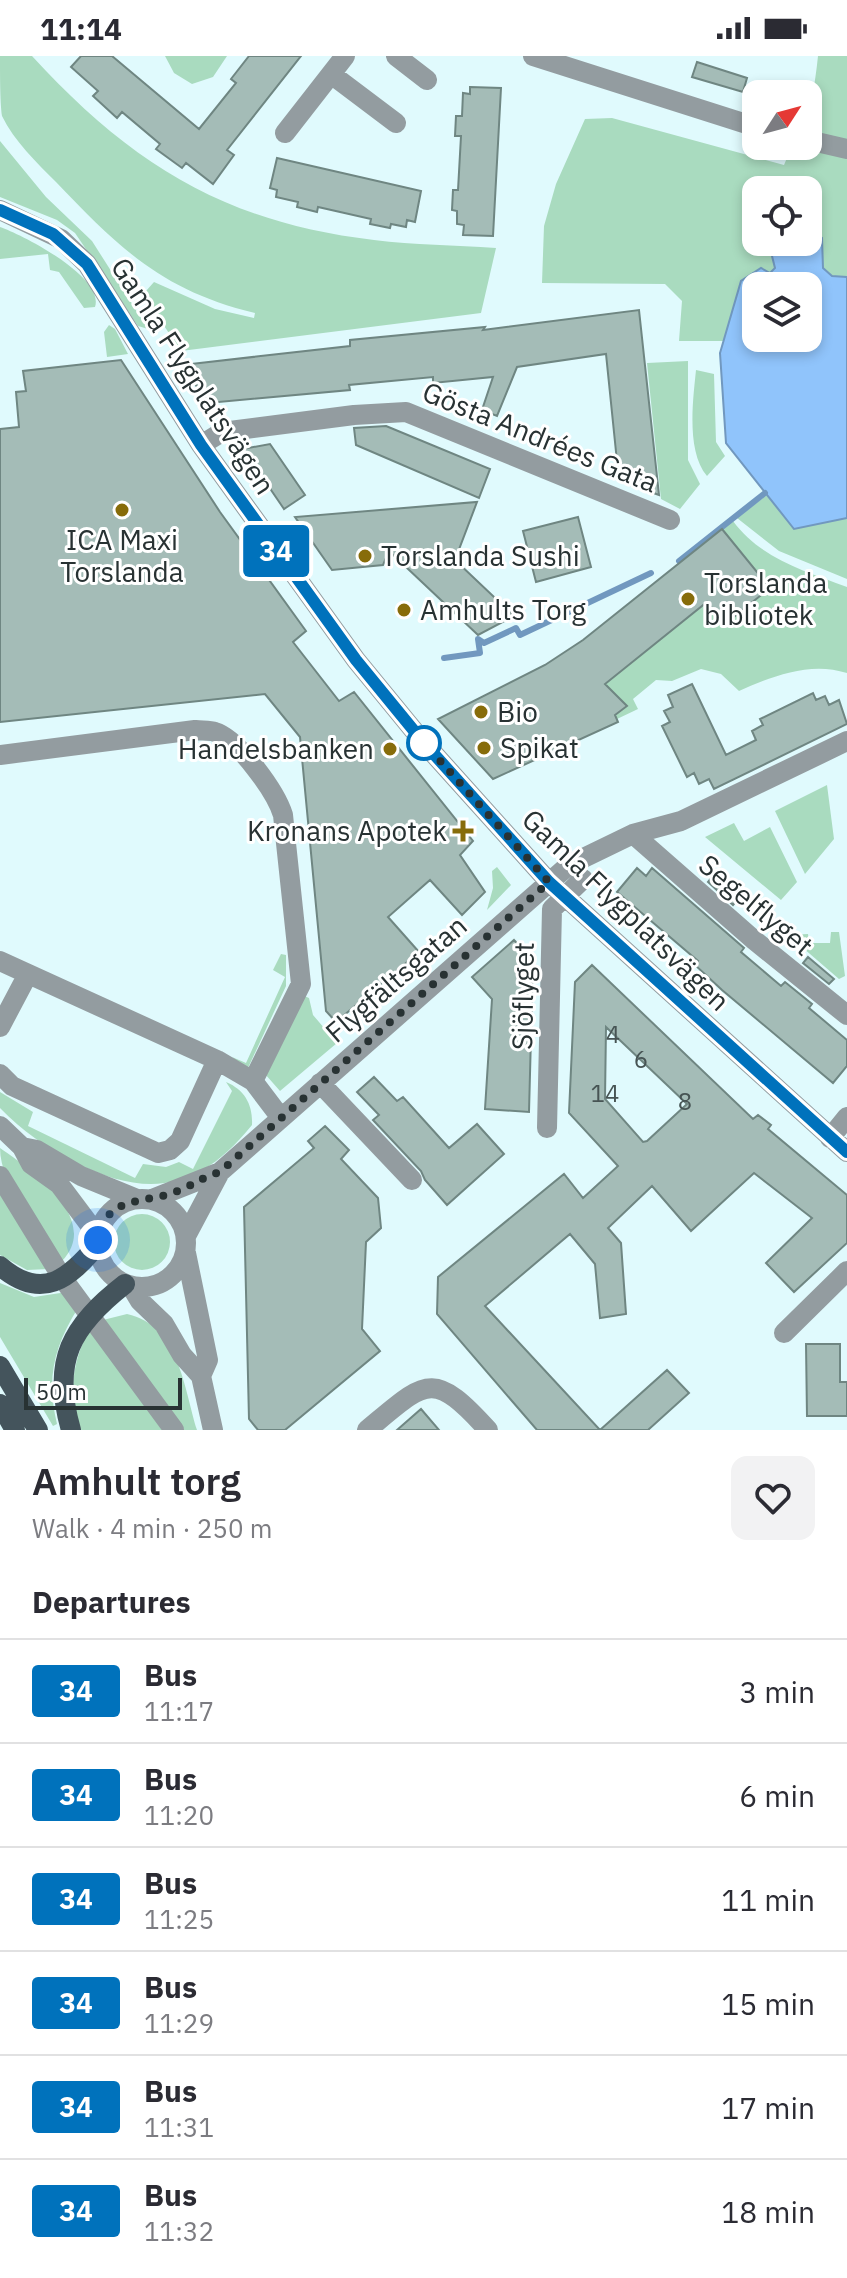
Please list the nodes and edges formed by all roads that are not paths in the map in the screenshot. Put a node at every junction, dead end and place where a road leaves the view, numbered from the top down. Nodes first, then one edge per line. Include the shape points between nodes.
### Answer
1 (345, 56) edge
2 (396, 56) edge
3 (533, 56) edge
4 (331, 74) junction
5 (427, 80) dead end
6 (396, 123) dead end
7 (742, 123) edge
8 (285, 133) dead end
9 (822, 143) edge
10 (847, 149) edge
11 (0, 210) edge
12 (201, 445) junction
13 (670, 520) dead end
14 (847, 741) edge
15 (0, 755) edge
16 (633, 834) junction
17 (583, 879) dead end
18 (549, 882) junction
19 (566, 895) junction
20 (0, 961) edge
21 (28, 974) junction
22 (847, 1015) edge
23 (0, 1027) edge
24 (217, 1060) junction
25 (0, 1074) edge
26 (253, 1081) junction
27 (320, 1083) junction
28 (847, 1117) edge
29 (281, 1118) junction
30 (0, 1126) edge
31 (547, 1128) dead end
32 (830, 1138) junction
33 (22, 1147) junction
34 (847, 1152) edge
35 (220, 1172) junction
36 (0, 1176) edge
37 (412, 1180) dead end
38 (144, 1199) junction
39 (98, 1240) junction
40 (186, 1245) junction
41 (0, 1266) edge
42 (847, 1271) edge
43 (63, 1279) junction
44 (128, 1285) junction
45 (89, 1314) junction
46 (784, 1333) dead end
47 (0, 1366) edge
48 (201, 1376) junction
49 (0, 1404) edge
50 (15, 1430) edge
51 (38, 1430) edge
52 (71, 1430) edge
53 (174, 1430) edge
54 (213, 1430) edge
55 (367, 1430) edge
56 (488, 1430) edge

1 - 4 street
2 - 5 street
3 - 7 street
4 - 6 street
4 - 8 street
9 - 10 street
11 - 12 street, Gamla Flygplatsvägen via 53,234 78,253
12 - 13 street, Gösta Andrées Gata via 222,432 406,412
12 - 18 street, Gamla Flygplatsvägen via 363,669
14 - 16 street, Segelflyget via 681,821
15 - 26 street via 195,730 217,732 276,796 283,815 301,984
16 - 18 street, Segelflyget via 569,865
16 - 22 street, Segelflyget
17 - 19 street, Sjöflyget
18 - 19 street, Gamla Flygplatsvägen
18 - 27 street, Flygfältsgatan
19 - 31 street, Sjöflyget via 552,909
19 - 32 street, Gamla Flygplatsvägen
20 - 21 street
21 - 23 street
21 - 24 street
24 - 25 street via 180,1141 158,1153 12,1086
24 - 26 street
26 - 29 street
27 - 29 street, Flygfältsgatan
27 - 37 street
28 - 32 street
29 - 35 street, Flygfältsgatan
30 - 33 street
32 - 34 street, Gamla Flygplatsvägen
33 - 38 street
33 - 39 street via 31,1164 59,1184
35 - 38 street, Flygfältsgatan
35 - 40 street, Flygfältsgatan
36 - 43 street
38 - 39 street, Flygfältsgatan via 111,1211
38 - 40 street via 175,1213
39 - 43 main road
39 - 44 street via 106,1268
40 - 44 street, Flygfältsgatan via 181,1266 166,1281 145,1288
40 - 48 street via 208,1360
41 - 43 main road via 30,1283
42 - 46 street
43 - 45 street
44 - 45 main road
44 - 48 street
45 - 52 main road via 75,1332 62,1379
45 - 53 street
47 - 51 main road
48 - 54 street
49 - 50 main road
55 - 56 street via 416,1391 428,1388 458,1397

